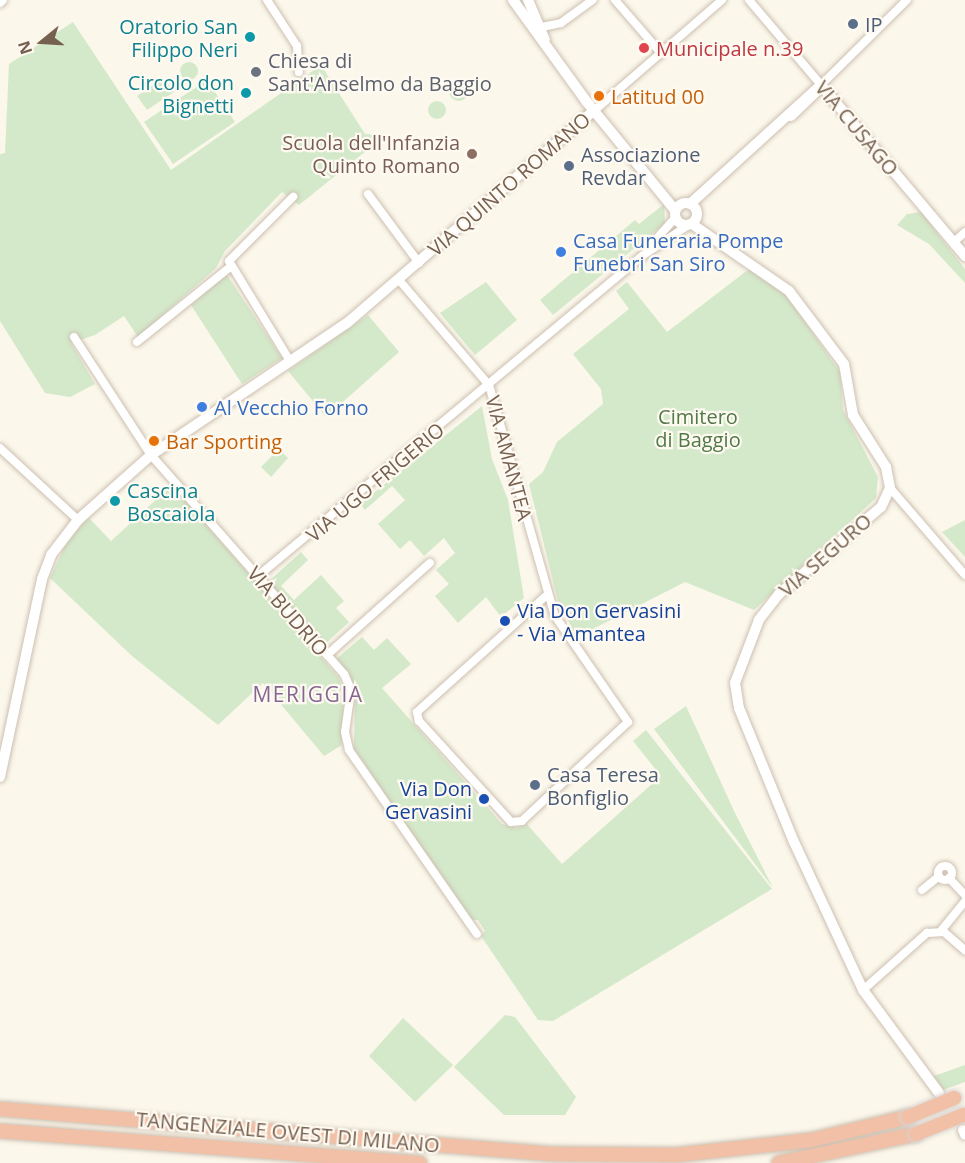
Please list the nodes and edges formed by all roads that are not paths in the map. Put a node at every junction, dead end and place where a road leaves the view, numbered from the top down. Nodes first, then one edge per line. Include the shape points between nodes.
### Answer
1 (267, 0) edge
2 (513, 0) edge
3 (528, 0) edge
4 (593, 0) edge
5 (615, 0) edge
6 (722, 0) edge
7 (749, 0) edge
8 (907, 0) edge
9 (536, 27) junction
10 (660, 52) junction
11 (299, 72) dead end
12 (821, 85) junction
13 (595, 111) junction
14 (368, 194) dead end
15 (293, 197) dead end
16 (686, 210) junction
17 (689, 225) junction
18 (707, 232) junction
19 (965, 232) edge
20 (954, 242) junction
21 (642, 256) junction
22 (965, 256) edge
23 (418, 263) junction
24 (230, 267) junction
25 (399, 280) junction
26 (74, 337) dead end
27 (137, 342) dead end
28 (290, 361) junction
29 (489, 385) junction
30 (0, 448) edge
31 (151, 455) junction
32 (890, 488) junction
33 (78, 520) junction
34 (430, 562) dead end
35 (965, 575) edge
36 (258, 576) junction
37 (547, 595) junction
38 (327, 655) junction
39 (0, 777) edge
40 (939, 876) junction
41 (949, 878) junction
42 (922, 890) dead end
43 (965, 895) edge
44 (965, 901) edge
45 (940, 932) junction
46 (477, 934) dead end
47 (965, 950) edge
48 (863, 990) junction
49 (939, 1093) dead end
50 (960, 1096) edge
51 (0, 1109) edge
52 (964, 1114) edge
53 (0, 1131) edge
54 (420, 1163) edge
55 (779, 1163) edge

1 - 11 street via 297,46
2 - 9 street
3 - 9 street
4 - 9 street via 566,19
5 - 10 street
6 - 10 street, VIA QUINTO ROMANO
7 - 12 street, VIA CUSAGO
8 - 12 street
9 - 13 street
10 - 13 street, VIA QUINTO ROMANO
12 - 16 street
12 - 20 street, VIA CUSAGO
13 - 16 street
13 - 23 street, VIA QUINTO ROMANO
14 - 23 street
15 - 24 street via 232,255
16 - 17 street
16 - 17 street
16 - 18 street
16 - 21 street
17 - 18 street
17 - 21 street
18 - 32 street via 789,291 844,364 850,407 886,467
19 - 20 street
20 - 22 street, VIA CUSAGO
21 - 29 street, VIA UGO FRIGERIO
23 - 25 street, VIA QUINTO ROMANO
24 - 27 street
24 - 28 street
25 - 28 street, VIA QUINTO ROMANO
25 - 29 street, VIA AMANTEA
26 - 31 street
28 - 31 street, VIA QUINTO ROMANO
29 - 36 street, VIA UGO FRIGERIO
29 - 37 street, VIA AMANTEA
30 - 33 street
31 - 33 street, VIA QUINTO ROMANO
31 - 36 street, VIA BUDRIO
32 - 35 street
32 - 48 street, VIA SEGURO via 881,507 779,594 754,630 735,683 739,708 794,842
33 - 39 street, VIA QUINTO ROMANO via 51,555 42,579
34 - 38 street
36 - 38 street, VIA BUDRIO
37 - 37 street, VIA AMANTEA via 572,645 628,722 522,820 511,822 420,721 417,712
38 - 46 street, VIA BUDRIO via 351,690 345,732 352,756
40 - 41 street
40 - 41 street via 938,869 947,866
40 - 42 street
41 - 43 street
44 - 45 street
45 - 47 street
45 - 48 street via 927,933
48 - 49 street, VIA SEGURO
50 - 51 highway, TANGENZIALE OVEST DI MILANO, bridge via 908,1117 778,1144 676,1155 563,1154
52 - 55 highway, bridge via 916,1134
53 - 54 highway, TANGENZIALE OVEST DI MILANO

